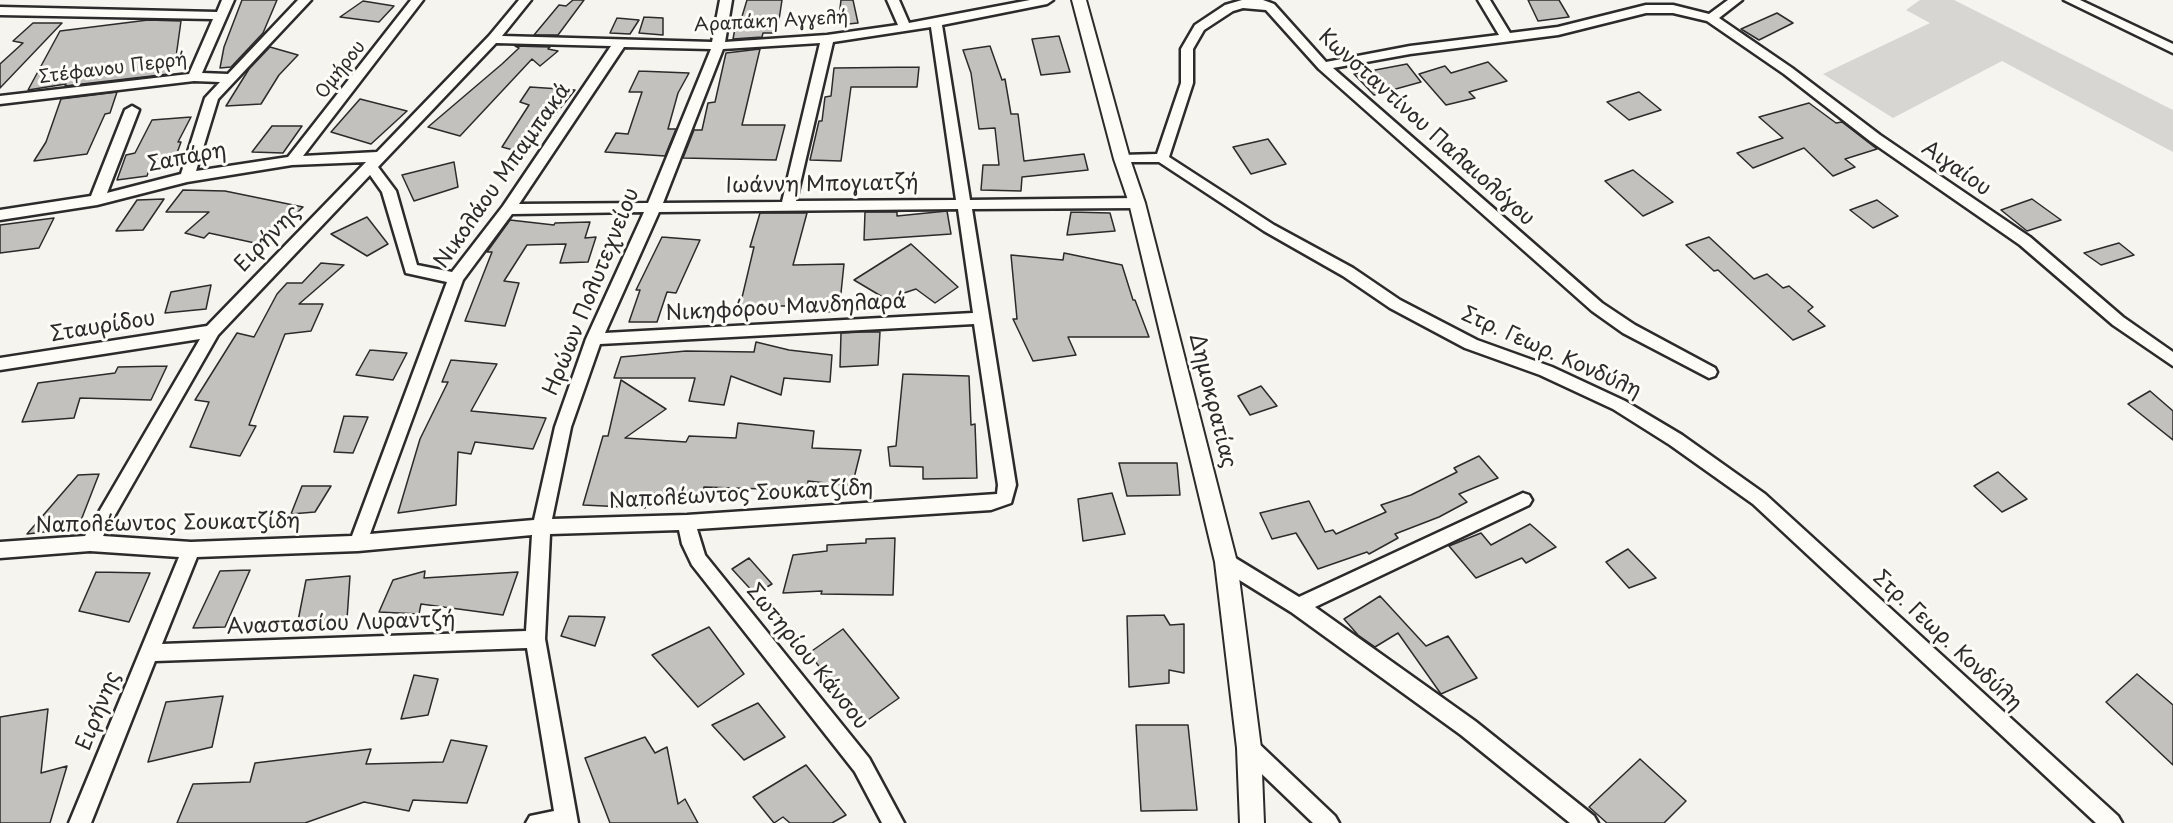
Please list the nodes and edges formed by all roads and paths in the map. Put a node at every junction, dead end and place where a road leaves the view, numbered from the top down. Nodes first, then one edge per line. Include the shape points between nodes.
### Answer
1 (73, 0) edge
2 (228, 0) edge
3 (305, 0) edge
4 (417, 0) edge
5 (525, 0) edge
6 (726, 0) edge
7 (893, 0) edge
8 (1047, 0) edge
9 (1079, 0) edge
10 (1484, 0) edge
11 (1736, 0) edge
12 (2070, 0) edge
13 (0, 11) edge
14 (55, 13) junction
15 (221, 16) junction
16 (1711, 18) junction
17 (936, 23) junction
18 (906, 28) junction
19 (1507, 38) junction
20 (494, 39) junction
21 (827, 39) junction
22 (620, 43) junction
23 (718, 46) junction
24 (2173, 49) edge
25 (1323, 66) junction
26 (194, 77) junction
27 (230, 78) junction
28 (0, 100) edge
29 (132, 110) dead end
30 (383, 155) junction
31 (1162, 158) junction
32 (1122, 159) junction
33 (292, 161) junction
34 (371, 167) junction
35 (187, 177) junction
36 (97, 200) junction
37 (1137, 203) junction
38 (966, 204) junction
39 (788, 207) junction
40 (653, 208) junction
41 (508, 209) junction
42 (0, 215) edge
43 (456, 278) junction
44 (981, 318) junction
45 (212, 331) junction
46 (594, 339) junction
47 (2173, 360) edge
48 (0, 364) edge
49 (1709, 372) dead end
50 (1523, 500) dead end
51 (687, 522) junction
52 (541, 527) junction
53 (90, 543) junction
54 (358, 543) junction
55 (0, 550) edge
56 (191, 550) junction
57 (1226, 562) junction
58 (1298, 606) junction
59 (535, 639) junction
60 (149, 653) junction
61 (1249, 748) junction
62 (566, 822) edge
63 (80, 823) edge
64 (537, 823) edge
65 (893, 823) edge
66 (1252, 823) edge
67 (1328, 823) edge
68 (1587, 823) edge
69 (2111, 823) edge

1 - 14 street
2 - 15 street
3 - 27 street
4 - 33 street, Ομήρου
5 - 20 street, Ειρήνης
6 - 23 street, Ηρώων Πολυτεχνείου
7 - 18 street
8 - 17 street, Αραπάκη Αγγελή
9 - 32 street, Δημοκρατίας
10 - 19 street
11 - 16 street
12 - 24 street
13 - 14 street
14 - 15 street
15 - 26 street
16 - 19 street via 1673,9 1646,9 1558,31
16 - 47 street, Αιγαίου via 2025,241 2118,321
17 - 18 street, Αραπάκη Αγγελή
17 - 38 street, Ναπολέωντος Σουκατζίδη
18 - 21 street, Αραπάκη Αγγελή
19 - 25 street
20 - 22 street, Αραπάκη Αγγελή
20 - 30 street, Ειρήνης
21 - 23 street, Αραπάκη Αγγελή
21 - 39 street
22 - 23 street, Αραπάκη Αγγελή
22 - 41 street, Νικολάου Μπαμπακά
23 - 40 street, Ηρώων Πολυτεχνείου
25 - 31 street, Κωνσταντίνου Παλαιολόγου via 1263,4 1242,4 1204,22 1187,49 1187,83
25 - 49 street, Κωνσταντίνου Παλαιολόγου via 1597,307
26 - 27 street, Στέφανου Περρή
26 - 28 street, Στέφανου Περρή
27 - 35 street via 211,99
29 - 36 street
30 - 33 street, Σαπάρη
30 - 34 street, Ειρήνης
31 - 32 street
31 - 69 street, Στρ. Γεωρ. Κονδύλη via 1395,304 1471,344 1546,371 1619,405 1676,440 1767,506
32 - 37 street, Δημοκρατίας
33 - 35 street, Σαπάρη
34 - 43 street via 389,191 411,269
34 - 45 street, Ειρήνης
35 - 36 street, Σαπάρη
36 - 42 street, Σαπάρη
37 - 38 street, Ιωάννη Μπογιατζή
37 - 57 street, Δημοκρατίας
38 - 39 street, Ιωάννη Μπογιατζή
38 - 44 street, Ναπολέωντος Σουκατζίδη
39 - 40 street, Ιωάννη Μπογιατζή
40 - 41 street, Ιωάννη Μπογιατζή
40 - 46 street, Ηρώων Πολυτεχνείου
41 - 43 street, Νικολάου Μπαμπακά
43 - 54 street, Νικολάου Μπαμπακά
44 - 46 street, Νικηφόρου Μανδηλαρά
44 - 51 street, Ναπολέωντος Σουκατζίδη via 1007,485 1005,498 991,503
45 - 48 street, Σταυρίδου
45 - 53 street, Ειρήνης
46 - 52 street, Ηρώων Πολυτεχνείου via 563,427
50 - 58 street
51 - 52 street, Ναπολέωντος Σουκατζίδη
51 - 65 street, Σωτηρίου Κάνσου via 698,560 862,765
52 - 54 street, Ναπολέωντος Σουκατζίδη
52 - 59 street, Ηρώων Πολυτεχνείου
53 - 55 street, Ναπολέωντος Σουκατζίδη
53 - 56 street, Ναπολέωντος Σουκατζίδη
54 - 56 street, Ναπολέωντος Σουκατζίδη
56 - 60 street, Ειρήνης
57 - 58 street
57 - 61 street, Δημοκρατίας
58 - 68 street via 1468,728
59 - 60 street, Αναστασίου Λυραντζή
59 - 62 street, Ηρώων Πολυτεχνείου
60 - 63 street, Ειρήνης
61 - 66 street, Δημοκρατίας
61 - 67 street
62 - 64 street

